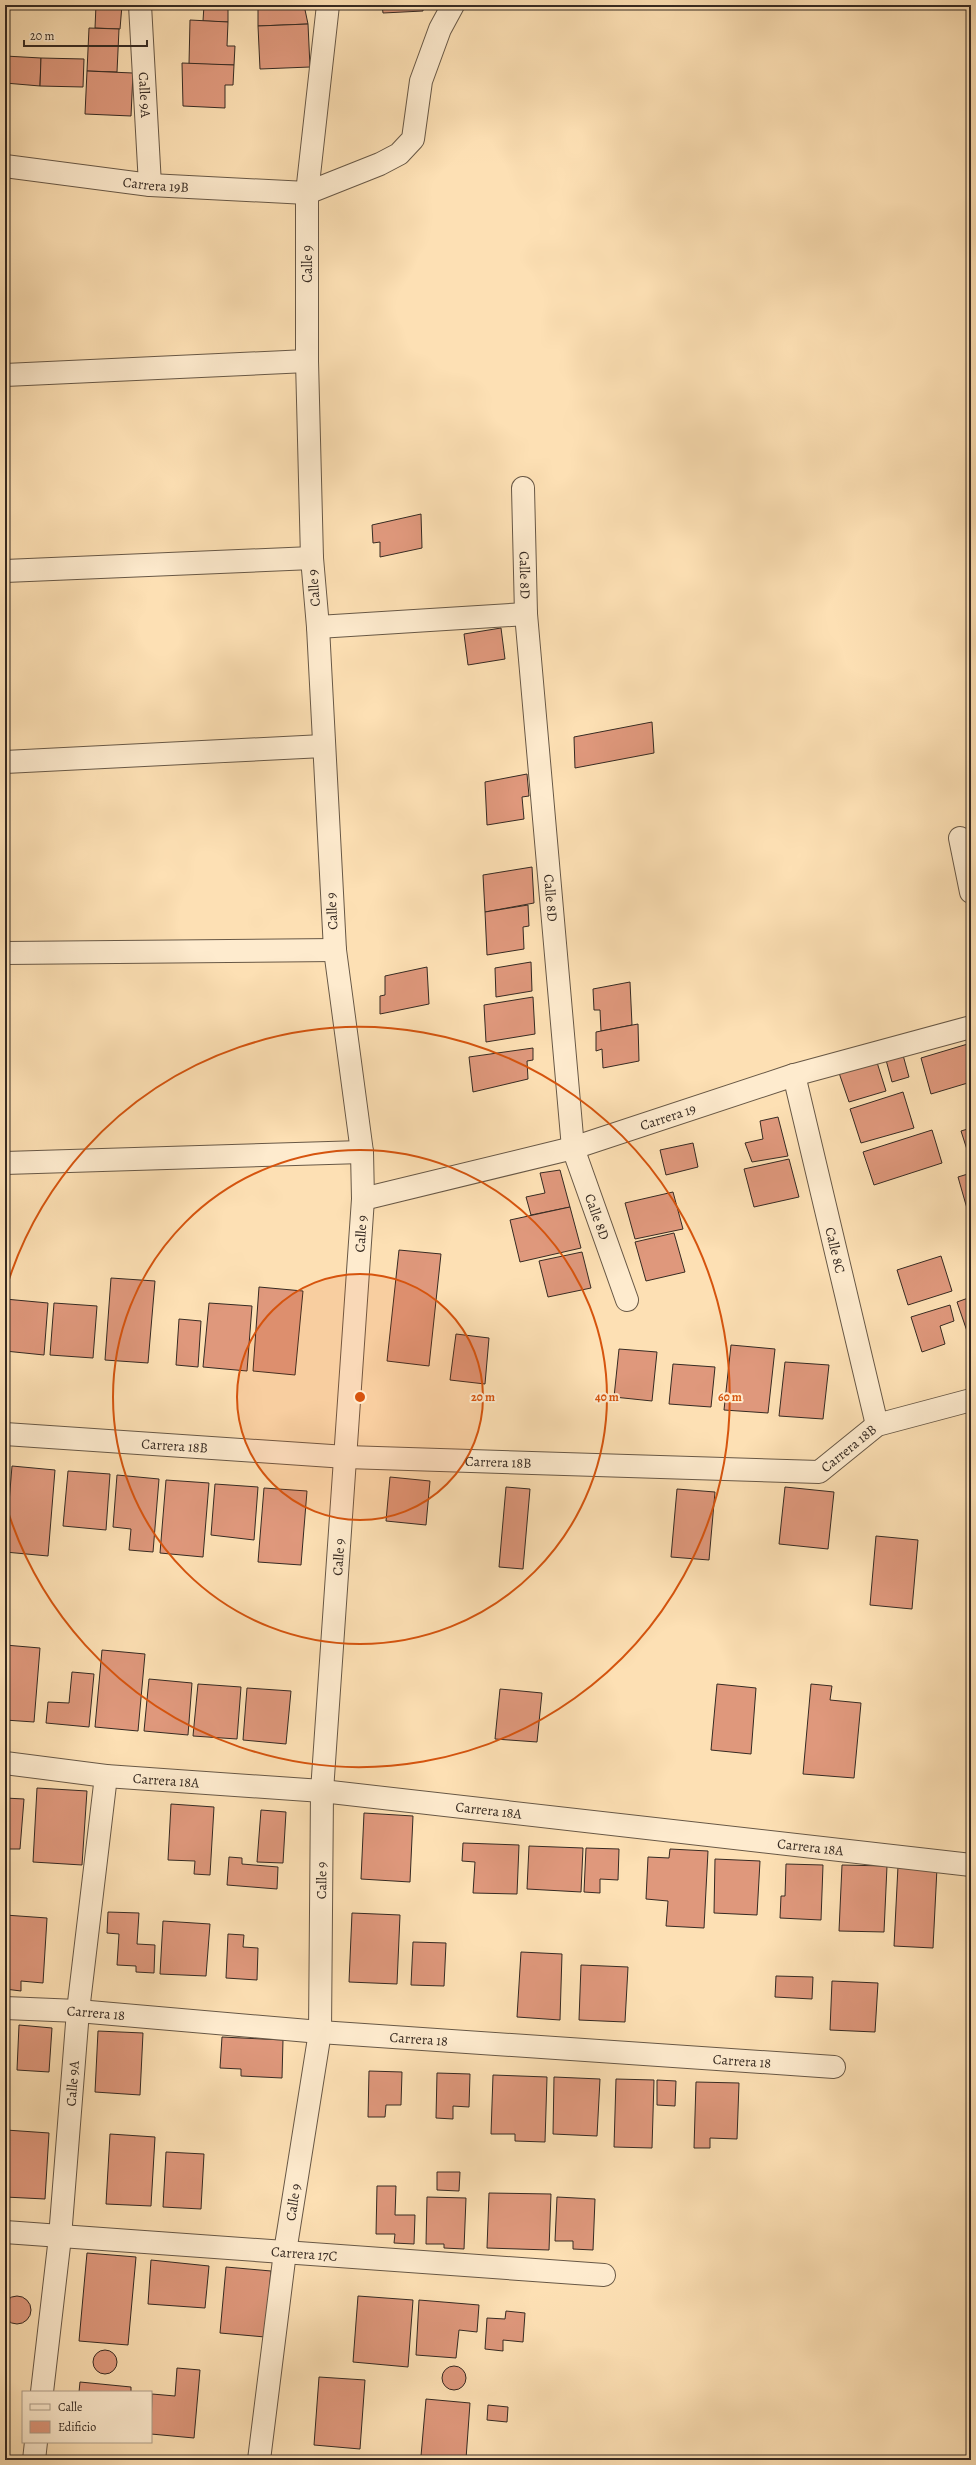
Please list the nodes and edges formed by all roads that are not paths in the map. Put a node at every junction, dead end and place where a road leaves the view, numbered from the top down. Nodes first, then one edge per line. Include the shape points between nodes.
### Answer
1 (140, 5) edge
2 (328, 5) edge
3 (453, 5) edge
4 (5, 166) edge
5 (150, 185) junction
6 (307, 193) junction
7 (307, 361) junction
8 (5, 375) edge
9 (523, 488) dead end
10 (312, 558) junction
11 (5, 571) edge
12 (526, 614) junction
13 (318, 627) junction
14 (322, 746) junction
15 (5, 762) edge
16 (960, 838) dead end
17 (971, 892) edge
18 (335, 950) junction
19 (5, 953) edge
20 (971, 1027) edge
21 (794, 1075) junction
22 (573, 1148) junction
23 (362, 1152) junction
24 (5, 1163) edge
25 (363, 1199) junction
26 (627, 1300) dead end
27 (971, 1400) edge
28 (877, 1425) junction
29 (5, 1434) edge
30 (346, 1457) junction
31 (5, 1763) edge
32 (106, 1776) junction
33 (322, 1791) junction
34 (971, 1865) edge
35 (5, 2008) edge
36 (78, 2011) junction
37 (320, 2032) junction
38 (834, 2066) dead end
39 (5, 2232) edge
40 (60, 2237) junction
41 (285, 2252) junction
42 (604, 2275) dead end
43 (42, 2391) edge
44 (36, 2443) edge
45 (34, 2460) edge
46 (259, 2460) edge

1 - 5 street, Calle 9A
2 - 6 street, Calle 9
3 - 6 street via 440,29 421,81 413,139 399,154 380,164
4 - 5 street, Carrera 19B
5 - 6 street, Carrera 19B
6 - 7 street, Calle 9
7 - 8 street
7 - 10 street, Calle 9
9 - 12 street, Calle 8D
10 - 11 street
10 - 13 street, Calle 9
12 - 13 street
12 - 22 street, Calle 8D
13 - 14 street, Calle 9
14 - 15 street
14 - 18 street, Calle 9
16 - 17 street
18 - 19 street
18 - 23 street, Calle 9
20 - 21 street, Carrera 19
21 - 22 street, Carrera 19
21 - 28 street, Calle 8C
22 - 25 street, Carrera 19
22 - 26 street, Calle 8D
23 - 24 street
23 - 25 street, Calle 9
25 - 30 street, Calle 9
27 - 28 street, Carrera 18B
28 - 30 street, Carrera 18B via 819,1472
29 - 30 street, Carrera 18B
30 - 33 street, Calle 9
31 - 32 street, Carrera 18A
32 - 33 street, Carrera 18A
32 - 36 street, Calle 9A
33 - 34 street, Carrera 18A
33 - 37 street, Calle 9
35 - 36 street, Carrera 18
36 - 37 street, Carrera 18
36 - 40 street, Calle 9A
37 - 38 street, Carrera 18
37 - 41 street, Calle 9
39 - 40 street, Carrera 17C
40 - 41 street, Carrera 17C
40 - 43 street, Calle 9A
41 - 42 street, Carrera 17C
41 - 46 street, Calle 9
44 - 45 street

